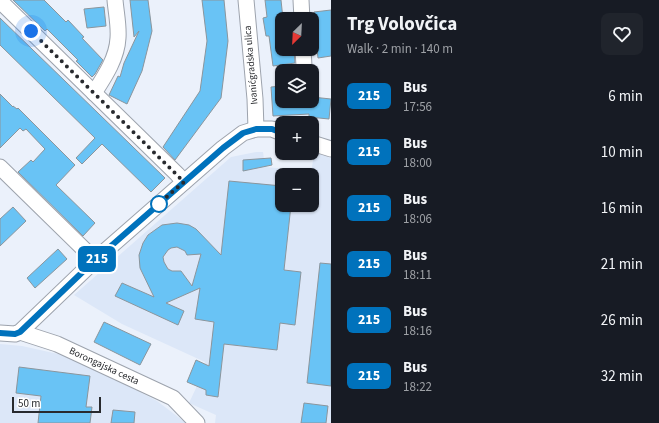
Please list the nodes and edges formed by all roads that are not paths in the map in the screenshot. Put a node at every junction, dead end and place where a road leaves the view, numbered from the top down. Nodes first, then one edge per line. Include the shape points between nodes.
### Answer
1 (115, 0) edge
2 (246, 0) edge
3 (301, 0) edge
4 (0, 1) edge
5 (302, 12) edge
6 (94, 93) junction
7 (256, 129) junction
8 (275, 130) edge
9 (319, 145) edge
10 (331, 149) edge
11 (0, 167) edge
12 (184, 182) junction
13 (95, 260) junction
14 (20, 332) junction
15 (0, 333) edge
16 (197, 423) edge

1 - 6 street via 117,44 108,72
2 - 7 street, Ivanićgradska ulica
3 - 5 street
4 - 6 street
6 - 12 street
7 - 8 street
7 - 12 street via 243,133
9 - 10 street
11 - 13 street
12 - 13 street
13 - 14 street
14 - 15 street, Borongajska cesta
14 - 16 street, Borongajska cesta via 57,344 173,398

